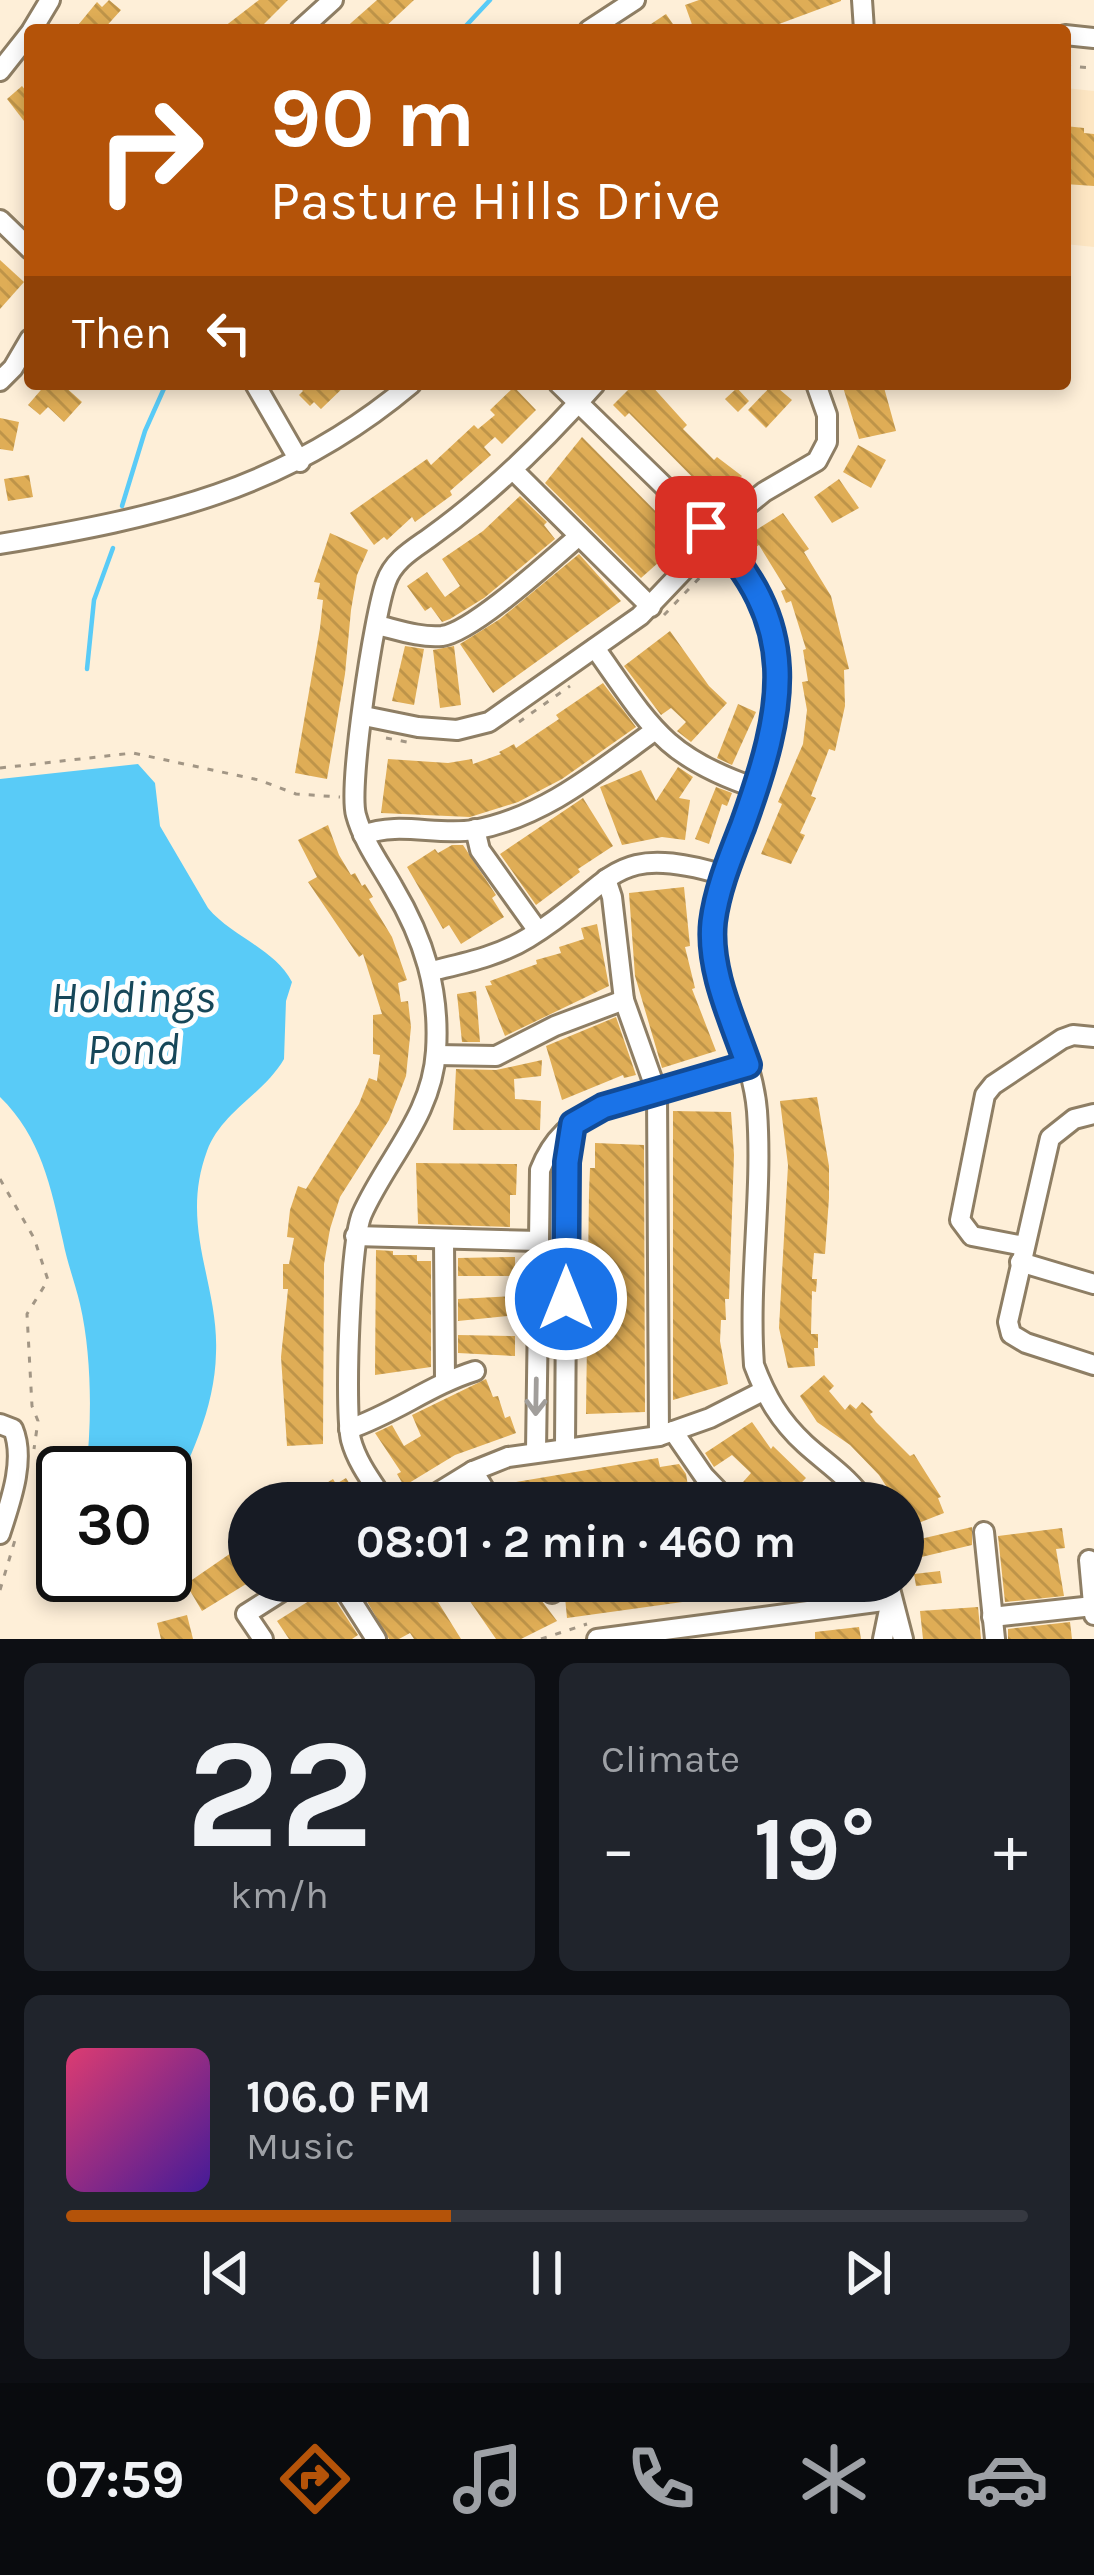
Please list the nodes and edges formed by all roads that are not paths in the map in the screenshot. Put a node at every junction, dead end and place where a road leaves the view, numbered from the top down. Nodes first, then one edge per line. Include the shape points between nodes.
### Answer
1 (332, 0) edge
2 (635, 0) edge
3 (306, 24) edge
4 (598, 24) edge
5 (24, 41) edge
6 (0, 71) edge
7 (0, 220) edge
8 (24, 243) edge
9 (24, 349) edge
10 (0, 381) edge
11 (259, 390) edge
12 (403, 390) edge
13 (565, 390) edge
14 (590, 390) edge
15 (818, 390) edge
16 (578, 403) junction
17 (300, 461) junction
18 (514, 471) junction
19 (580, 536) junction
20 (716, 537) junction
21 (0, 544) edge
22 (652, 607) junction
23 (377, 625) junction
24 (595, 648) junction
25 (364, 716) junction
26 (654, 731) junction
27 (756, 788) junction
28 (476, 829) junction
29 (363, 836) junction
30 (724, 875) junction
31 (606, 879) junction
32 (538, 931) junction
33 (431, 971) junction
34 (624, 1000) junction
35 (1094, 1037) edge
36 (436, 1055) junction
37 (748, 1065) junction
38 (657, 1093) junction
39 (1094, 1114) edge
40 (573, 1124) junction
41 (355, 1236) junction
42 (444, 1239) junction
43 (539, 1241) junction
44 (1022, 1254) junction
45 (1094, 1284) edge
46 (1094, 1365) edge
47 (475, 1371) dead end
48 (446, 1380) junction
49 (764, 1390) junction
50 (6, 1426) edge
51 (349, 1429) junction
52 (666, 1433) junction
53 (565, 1447) junction
54 (536, 1451) junction
55 (473, 1472) junction
56 (373, 1482) edge
57 (456, 1482) edge
58 (480, 1482) edge
59 (710, 1482) edge
60 (849, 1482) edge
61 (984, 1532) dead end
62 (0, 1534) edge
63 (1089, 1560) dead end
64 (265, 1602) edge
65 (352, 1602) edge
66 (835, 1602) edge
67 (888, 1602) edge
68 (892, 1602) edge
69 (1093, 1606) edge
70 (772, 1615) junction
71 (1094, 1616) edge
72 (992, 1617) junction
73 (676, 1633) edge
74 (263, 1639) edge
75 (376, 1639) edge
76 (597, 1639) edge
77 (776, 1639) edge
78 (883, 1639) edge
79 (903, 1639) edge
80 (994, 1639) edge

1 - 3 street
2 - 4 street
5 - 6 street
7 - 8 street
9 - 10 street
11 - 17 street
12 - 17 street
13 - 16 street
14 - 16 street
15 - 20 street via 827,415 817,461 764,492
16 - 18 street
16 - 20 street
17 - 21 street via 190,505
18 - 19 street
18 - 23 street via 393,566
19 - 22 street
19 - 23 street via 448,635
20 - 22 street
20 - 27 street via 762,604 779,673 777,715
22 - 24 street
23 - 25 street
24 - 25 street via 489,722 457,730
24 - 26 street
25 - 29 street via 354,781
26 - 27 street via 700,767
26 - 28 street via 542,808
27 - 30 street
28 - 29 street via 385,826
28 - 32 street via 480,850
29 - 33 street via 421,937
30 - 31 street via 666,860 635,862
30 - 37 street via 713,923 715,964
31 - 32 street
31 - 34 street
32 - 33 street via 493,955
33 - 36 street
34 - 36 street via 496,1056
34 - 38 street
35 - 44 street via 1062,1040 985,1096 961,1220 972,1236
36 - 41 street via 424,1105
37 - 38 street
37 - 49 street via 757,1108 754,1365
38 - 40 street
38 - 52 street
39 - 44 street via 1050,1138
40 - 43 street via 550,1144 539,1171
40 - 53 street
41 - 42 street
41 - 51 street
42 - 43 street
42 - 48 street
43 -> 54 street
44 - 45 street
44 - 46 street via 1011,1334
47 - 48 street
48 - 51 street
49 - 52 street
49 - 60 street via 781,1419
50 - 62 street via 19,1443
51 - 56 street
52 - 53 street
52 - 59 street
53 - 54 street
54 - 55 street
55 - 57 street
55 - 58 street
61 - 72 street
63 - 69 street
64 - 74 street via 246,1614
65 - 75 street
66 - 70 street
67 - 78 street
68 - 79 street
69 - 71 street
69 - 72 street
70 - 73 street
70 - 77 street
72 - 80 street
73 - 76 street

